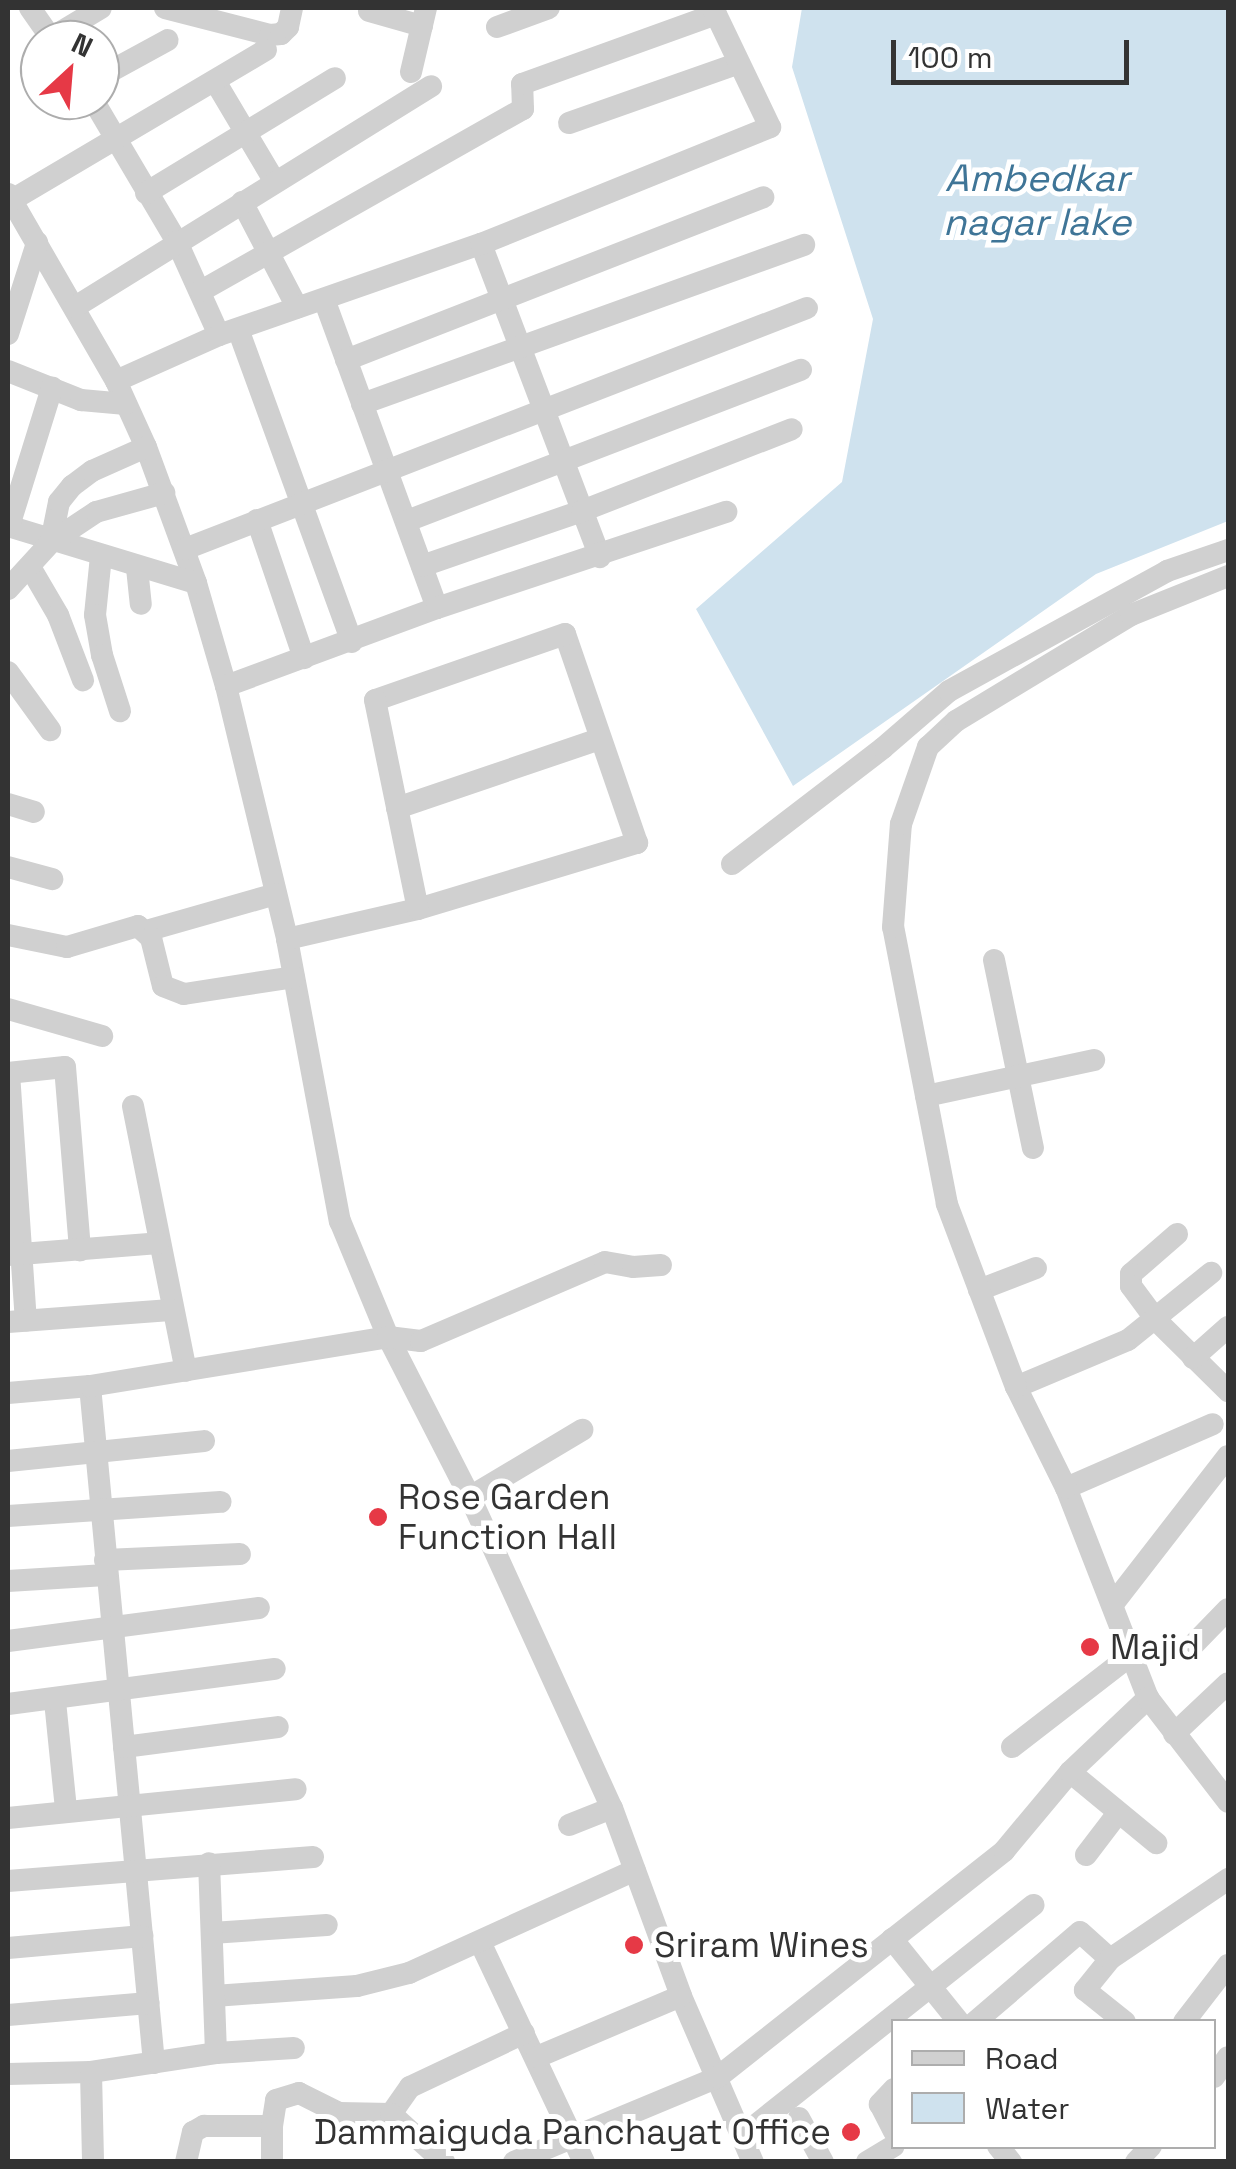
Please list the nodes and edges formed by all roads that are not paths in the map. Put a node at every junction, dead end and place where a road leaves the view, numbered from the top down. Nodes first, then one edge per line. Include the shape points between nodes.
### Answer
1 (165, 8) edge
2 (292, 8) edge
3 (549, 8) edge
4 (369, 11) dead end
5 (714, 11) edge
6 (424, 17) edge
7 (497, 28) dead end
8 (168, 40) dead end
9 (266, 50) dead end
10 (738, 64) junction
11 (120, 66) edge
12 (411, 72) dead end
13 (335, 78) dead end
14 (216, 81) junction
15 (431, 86) dead end
16 (105, 120) edge
17 (569, 123) dead end
18 (247, 132) junction
19 (116, 139) junction
20 (276, 182) junction
21 (146, 193) junction
22 (10, 197) edge
23 (763, 197) dead end
24 (242, 202) junction
25 (177, 242) junction
26 (37, 243) junction
27 (480, 244) junction
28 (804, 245) dead end
29 (268, 252) junction
30 (202, 292) junction
31 (324, 299) junction
32 (500, 300) junction
33 (75, 307) junction
34 (297, 307) junction
35 (807, 308) dead end
36 (228, 332) junction
37 (8, 334) edge
38 (519, 350) junction
39 (346, 360) junction
40 (802, 370) dead end
41 (8, 371) edge
42 (116, 381) junction
43 (52, 388) junction
44 (126, 404) junction
45 (362, 404) junction
46 (542, 408) junction
47 (792, 429) dead end
48 (146, 447) junction
49 (561, 458) junction
50 (384, 468) junction
51 (164, 493) junction
52 (304, 503) junction
53 (582, 511) junction
54 (726, 512) dead end
55 (258, 520) junction
56 (407, 521) junction
57 (8, 526) edge
58 (52, 542) junction
59 (184, 548) junction
60 (1228, 550) edge
61 (100, 556) junction
62 (600, 557) junction
63 (422, 566) junction
64 (30, 567) junction
65 (137, 568) junction
66 (1228, 576) edge
67 (196, 583) junction
68 (8, 590) edge
69 (142, 604) dead end
70 (437, 608) junction
71 (352, 642) junction
72 (304, 658) junction
73 (8, 672) edge
74 (83, 680) dead end
75 (226, 686) junction
76 (120, 710) dead end
77 (50, 730) dead end
78 (600, 740) junction
79 (8, 804) edge
80 (397, 808) junction
81 (34, 812) dead end
82 (732, 864) dead end
83 (8, 868) edge
84 (52, 879) dead end
85 (276, 894) junction
86 (418, 909) junction
87 (146, 930) junction
88 (8, 935) edge
89 (287, 939) junction
90 (994, 960) dead end
91 (294, 977) junction
92 (8, 1009) edge
93 (102, 1036) dead end
94 (1094, 1060) dead end
95 (8, 1073) edge
96 (1018, 1076) junction
97 (926, 1096) junction
98 (133, 1106) dead end
99 (1032, 1148) dead end
100 (1177, 1234) dead end
101 (160, 1244) junction
102 (80, 1250) junction
103 (15, 1255) edge
104 (661, 1265) dead end
105 (1036, 1268) dead end
106 (1211, 1273) dead end
107 (979, 1290) junction
108 (171, 1310) junction
109 (1157, 1320) junction
110 (17, 1321) edge
111 (1228, 1329) edge
112 (388, 1338) junction
113 (1192, 1358) junction
114 (186, 1371) junction
115 (90, 1386) junction
116 (1016, 1387) junction
117 (1228, 1391) edge
118 (8, 1393) edge
119 (1213, 1424) dead end
120 (582, 1430) dead end
121 (204, 1441) dead end
122 (96, 1452) junction
123 (1228, 1456) edge
124 (8, 1461) edge
125 (1066, 1488) junction
126 (470, 1497) junction
127 (221, 1502) dead end
128 (99, 1508) junction
129 (8, 1516) edge
130 (240, 1554) dead end
131 (106, 1567) junction
132 (8, 1581) edge
133 (1113, 1604) junction
134 (258, 1608) dead end
135 (1228, 1609) edge
136 (113, 1630) junction
137 (8, 1641) edge
138 (1195, 1644) dead end
139 (1131, 1655) junction
140 (275, 1669) dead end
141 (121, 1691) junction
142 (1224, 1695) edge
143 (1148, 1698) junction
144 (55, 1701) junction
145 (8, 1704) edge
146 (278, 1727) dead end
147 (1174, 1734) junction
148 (124, 1746) junction
149 (1012, 1748) dead end
150 (1070, 1772) junction
151 (296, 1789) dead end
152 (1228, 1802) edge
153 (131, 1805) junction
154 (8, 1807) edge
155 (612, 1808) junction
156 (66, 1810) junction
157 (1118, 1813) junction
158 (8, 1818) edge
159 (569, 1825) dead end
160 (1156, 1843) dead end
161 (1086, 1855) dead end
162 (313, 1857) dead end
163 (209, 1863) junction
164 (136, 1870) junction
165 (636, 1870) junction
166 (1228, 1879) edge
167 (8, 1880) edge
168 (1032, 1906) dead end
169 (327, 1925) dead end
170 (212, 1933) junction
171 (142, 1936) junction
172 (892, 1940) junction
173 (480, 1942) junction
174 (8, 1948) edge
175 (1110, 1960) junction
176 (1228, 1965) edge
177 (928, 1984) junction
178 (214, 1996) junction
179 (682, 1996) junction
180 (148, 2003) junction
181 (8, 2015) edge
182 (1109, 2017) edge
183 (957, 2019) edge
184 (978, 2019) edge
185 (1186, 2019) edge
186 (524, 2033) junction
187 (294, 2048) dead end
188 (216, 2053) junction
189 (537, 2057) junction
190 (154, 2063) junction
191 (91, 2072) junction
192 (8, 2074) edge
193 (718, 2077) junction
194 (891, 2092) edge
195 (391, 2114) junction
196 (799, 2118) dead end
197 (272, 2126) junction
198 (891, 2126) edge
199 (742, 2136) junction
200 (576, 2138) junction
201 (891, 2148) edge
202 (522, 2160) edge
203 (92, 2162) edge
204 (186, 2162) edge
205 (272, 2162) edge
206 (444, 2162) edge
207 (584, 2162) edge
208 (753, 2162) edge
209 (823, 2162) edge
210 (867, 2162) edge

1 - 2 street via 270,35 288,27
3 - 7 street
4 - 6 street
5 - 10 street
5 - 29 street via 522,84 522,109
6 - 12 street
8 - 11 street
9 - 14 street
10 - 17 street
10 - 27 street via 770,127
13 - 18 street
14 - 18 street
14 - 19 street
15 - 20 street
16 - 19 street
18 - 20 street
18 - 21 street
19 - 21 street
19 - 22 street
20 - 24 street
21 - 25 street
22 - 26 street
23 - 32 street
24 - 25 street
24 - 29 street
25 - 30 street
25 - 33 street
26 - 33 street
26 - 37 street
27 - 31 street
27 - 32 street
28 - 38 street
29 - 30 street
29 - 34 street
30 - 36 street
31 - 34 street
31 - 39 street
32 - 38 street
32 - 39 street
33 - 42 street
34 - 36 street
35 - 46 street
36 - 42 street
36 - 52 street
38 - 45 street
38 - 46 street
39 - 45 street
40 - 49 street
41 - 43 street
42 - 44 street
43 - 44 street via 100,404
43 - 57 street
44 - 48 street
45 - 50 street
46 - 49 street
46 - 50 street
47 - 53 street
48 - 51 street
48 - 58 street via 72,486 59,502
49 - 53 street
49 - 56 street
50 - 52 street
50 - 56 street
51 - 58 street via 96,512
51 - 59 street
52 - 55 street
52 - 71 street
53 - 62 street
53 - 63 street
54 - 62 street
55 - 59 street
55 - 72 street
56 - 63 street
57 - 58 street
58 - 61 street
58 - 64 street
59 - 67 street
60 - 82 street via 1167,572 949,691
61 - 65 street
61 - 76 street via 96,615
62 - 70 street
63 - 70 street
64 - 68 street
64 - 74 street
65 - 67 street
65 - 69 street
66 - 97 street via 1131,615 956,721 928,747 900,824 893,928
67 - 75 street
70 - 71 street
71 - 72 street
72 - 75 street
73 - 77 street
75 - 85 street
78 - 80 street
78 - 80 street via 565,634 374,700
78 - 86 street via 638,842
79 - 81 street
80 - 86 street
83 - 84 street
85 - 87 street
85 - 89 street
86 - 89 street
87 - 88 street via 130,926 68,947
87 - 91 street via 159,978 172,992
89 - 91 street
90 - 96 street
91 - 112 street via 340,1221
92 - 93 street
94 - 96 street
95 - 102 street via 65,1067
95 - 103 street
96 - 97 street
96 - 99 street
97 - 107 street via 947,1204
98 - 101 street
100 - 109 street via 1131,1274
101 - 102 street
101 - 108 street
102 - 103 street
103 - 110 street
104 - 112 street via 605,1262 421,1342
105 - 107 street
106 - 109 street
107 - 116 street
108 - 110 street
108 - 114 street
109 - 113 street
109 - 116 street via 1128,1340
111 - 113 street
112 - 114 street
112 - 126 street
113 - 117 street
114 - 115 street
115 - 118 street
115 - 122 street
116 - 125 street
119 - 125 street
120 - 126 street
121 - 122 street
122 - 124 street
122 - 128 street
123 - 133 street
125 - 133 street
126 - 155 street
127 - 128 street
128 - 129 street
128 - 131 street
130 - 131 street
131 - 132 street
131 - 136 street
133 - 139 street
134 - 136 street
135 - 138 street
136 - 137 street
136 - 141 street
139 - 143 street
139 - 149 street
140 - 141 street
141 - 144 street
141 - 148 street
142 - 147 street
143 - 147 street
143 - 150 street
144 - 145 street
144 - 156 street
146 - 148 street
147 - 152 street
148 - 153 street
150 - 157 street
150 - 172 street via 1004,1851
151 - 153 street
153 - 156 street
153 - 164 street
154 - 158 street
155 - 159 street
155 - 165 street
156 - 158 street
157 - 160 street
157 - 161 street
162 - 163 street
163 - 164 street
163 - 170 street
164 - 167 street
164 - 171 street
165 - 173 street
165 - 179 street
166 - 175 street
168 - 177 street
169 - 170 street
170 - 178 street
171 - 174 street
171 - 180 street
172 - 177 street
172 - 193 street
173 - 178 street via 357,1986
173 - 186 street
175 - 182 street via 1084,1990
175 - 184 street via 1080,1932
176 - 185 street
177 - 183 street
177 - 199 street
178 - 188 street
179 - 189 street
179 - 193 street
180 - 181 street
180 - 190 street
186 - 189 street
186 - 195 street via 410,2086
187 - 188 street
188 - 190 street
189 - 200 street
190 - 191 street
191 - 192 street
191 - 203 street
193 - 199 street
193 - 200 street
194 - 198 street via 880,2104
195 - 197 street via 339,2113 299,2093 276,2100
195 - 206 street
196 - 209 street
197 - 204 street via 204,2126 187,2142
197 - 205 street
199 - 208 street
200 - 202 street
200 - 207 street
201 - 210 street

